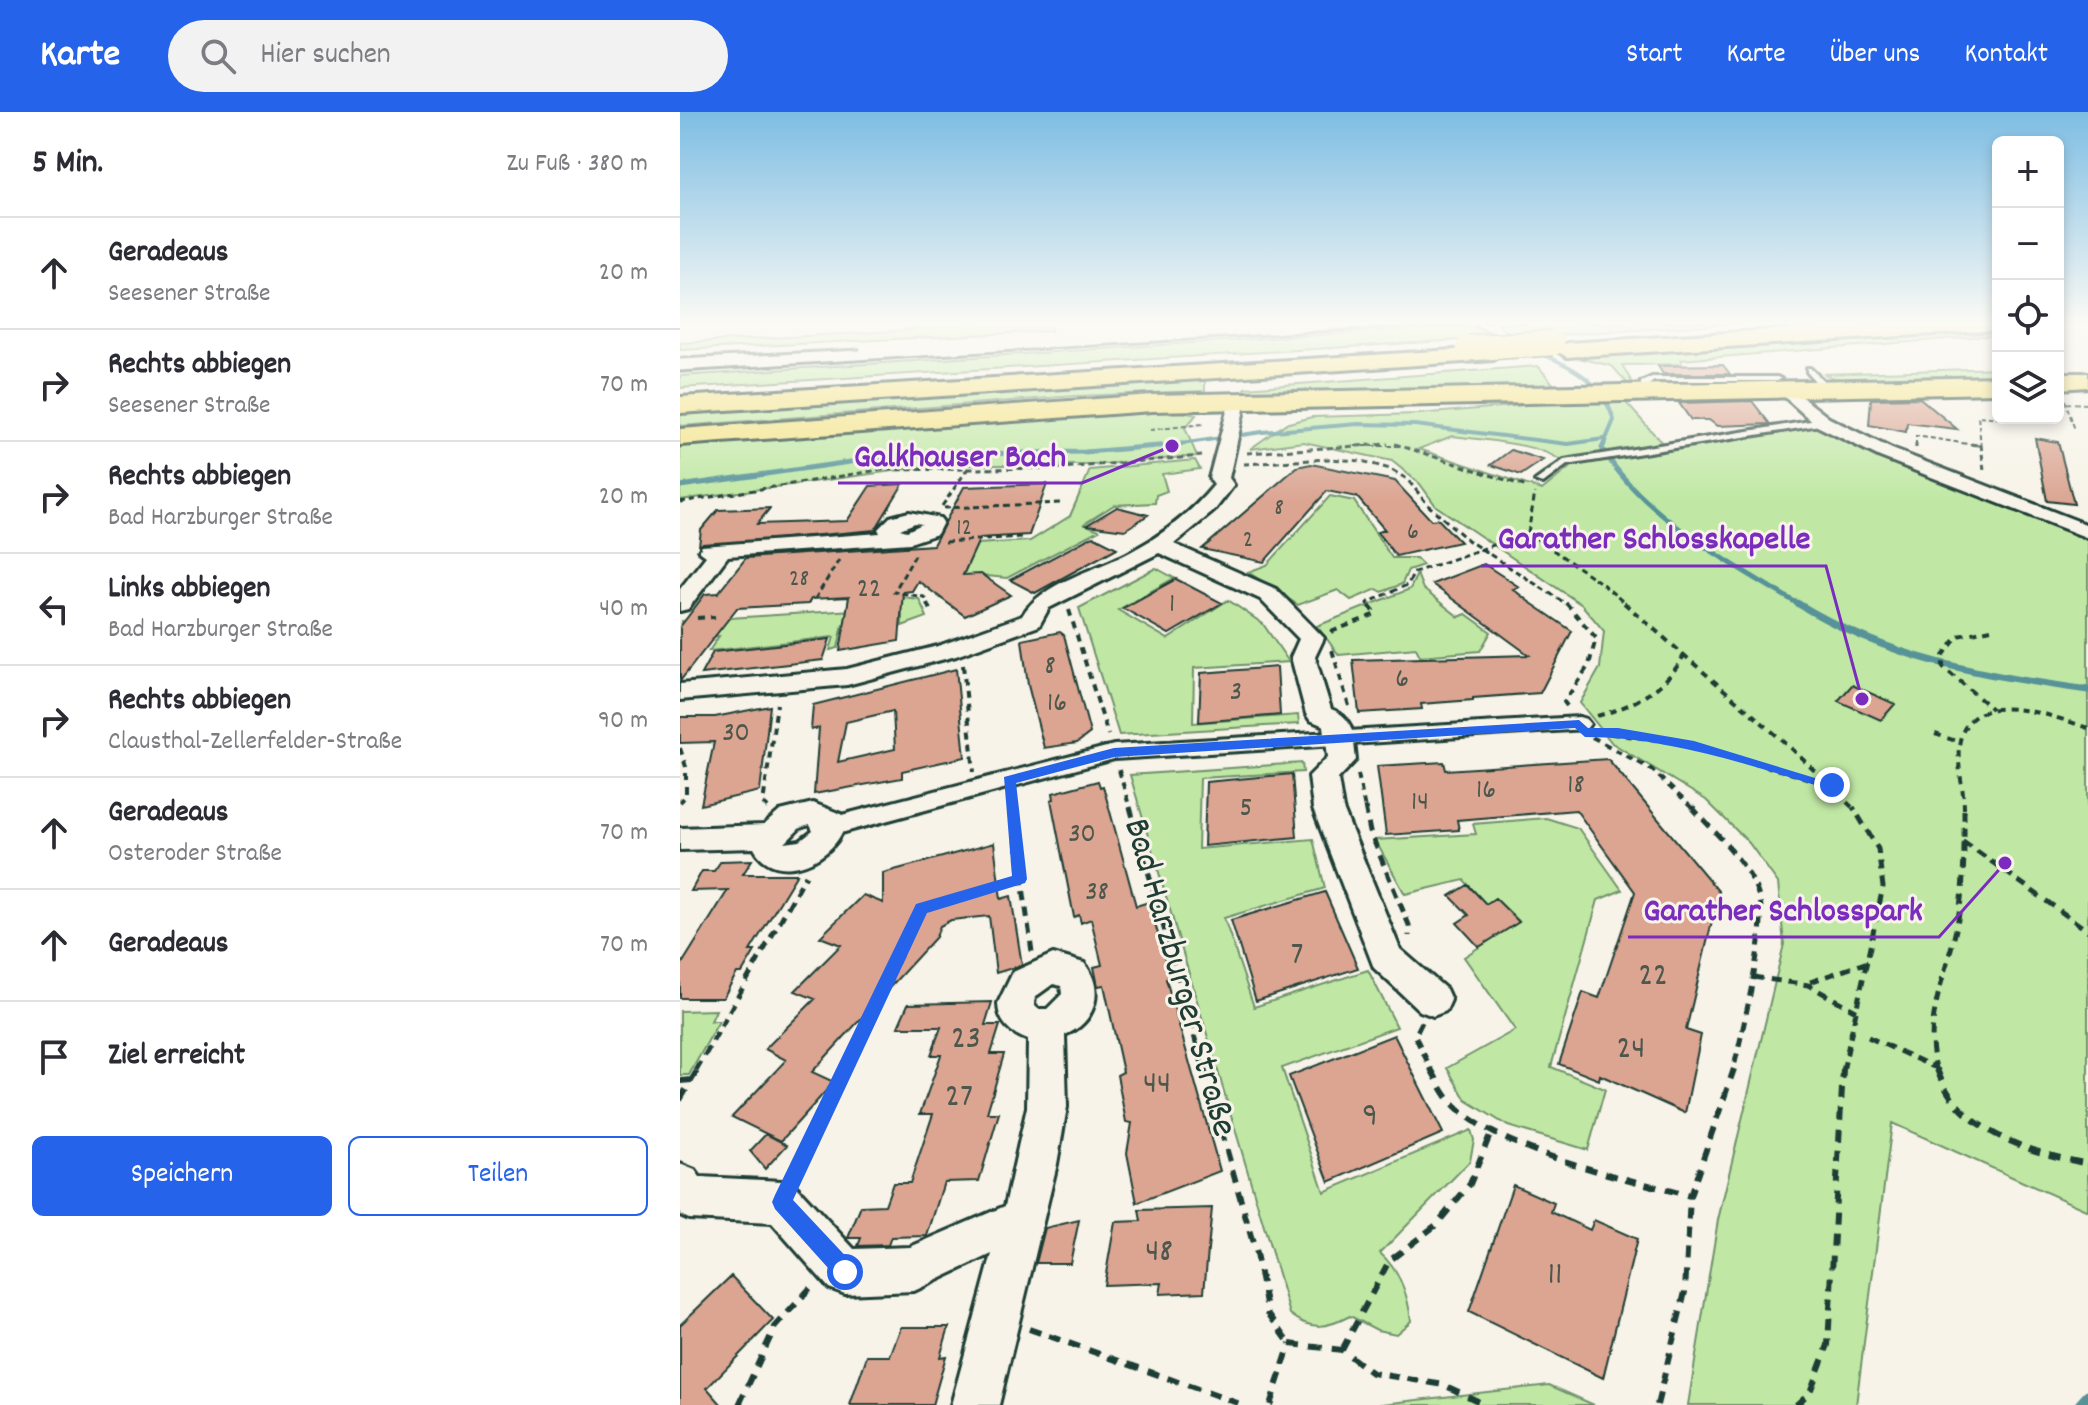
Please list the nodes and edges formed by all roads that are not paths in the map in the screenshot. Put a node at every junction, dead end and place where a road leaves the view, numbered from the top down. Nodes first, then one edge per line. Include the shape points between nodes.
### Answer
1 (927, 381) edge
2 (1029, 381) edge
3 (1648, 381) edge
4 (1712, 381) edge
5 (1797, 381) edge
6 (1870, 381) edge
7 (2088, 382) edge
8 (1644, 384) dead end
9 (1781, 384) junction
10 (1992, 384) edge
11 (2064, 391) edge
12 (680, 395) edge
13 (680, 405) edge
14 (1225, 413) junction
15 (1823, 422) junction
16 (680, 437) edge
17 (1540, 481) dead end
18 (936, 513) road end
19 (2088, 532) edge
20 (1161, 546) junction
21 (680, 604) edge
22 (680, 692) edge
23 (1580, 725) road end
24 (1347, 739) junction
25 (829, 831) joint
26 (680, 839) edge
27 (1433, 1000) road end
28 (1047, 1025) junction
29 (680, 1185) edge
30 (1021, 1221) junction
31 (975, 1405) edge

1 - 12 main road
2 - 13 main road
3 - 8 lane
4 - 9 lane
5 - 9 main road
6 - 10 main road
7 - 11 main road
9 - 14 main road
9 - 15 street
14 - 16 main road via 1152,403
14 - 20 street via 1216,459 1224,485 1213,502
15 - 17 lane via 1564,463
15 - 19 street via 1915,465
18 - 21 street via 897,521 888,529 896,537 716,550
20 - 22 street via 1040,604 1031,621 961,647 847,677
20 - 24 street via 1268,594 1316,636 1303,657 1319,714 1337,721
23 - 24 street
24 - 25 street via 1114,752
24 - 27 street via 1342,760 1323,776 1328,809 1386,958
25 - 26 street via 813,848 789,856 769,848 778,829
28 - 28 street via 1027,1023 1016,1012 1016,995 1036,975 1062,969 1081,986 1077,1005
28 - 30 street via 1047,1107
29 - 30 street via 689,1198 782,1202 845,1272 914,1269
30 - 31 street

